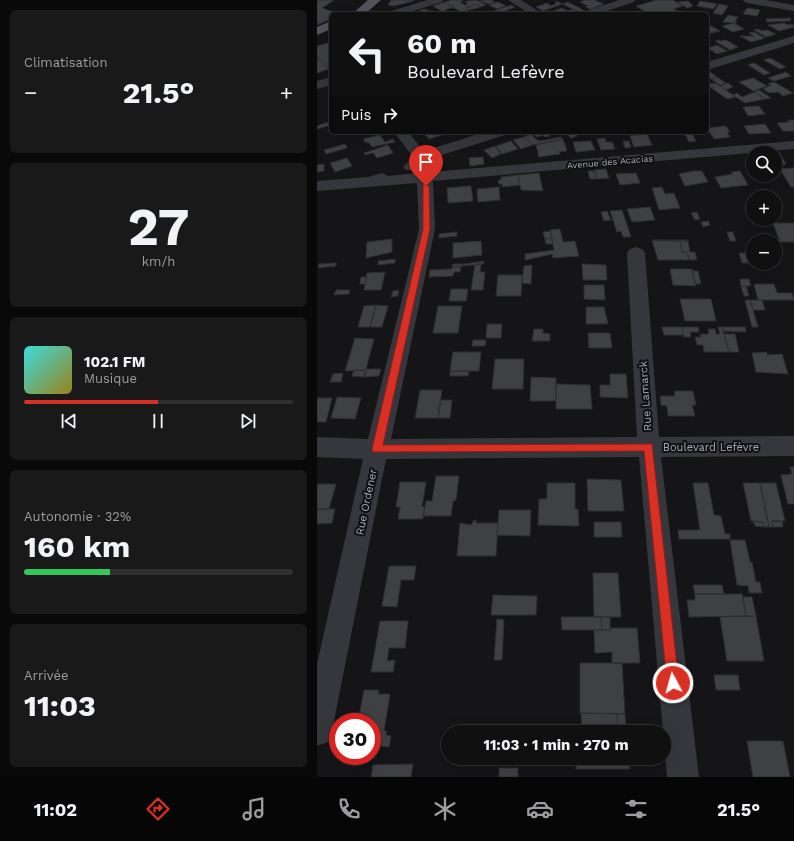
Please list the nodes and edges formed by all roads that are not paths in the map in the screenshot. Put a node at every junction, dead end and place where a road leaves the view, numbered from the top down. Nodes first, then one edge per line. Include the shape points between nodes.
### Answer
1 (375, 0) edge
2 (437, 0) edge
3 (513, 0) edge
4 (630, 0) edge
5 (747, 0) edge
6 (794, 8) edge
7 (363, 12) edge
8 (399, 12) edge
9 (534, 12) edge
10 (593, 12) edge
11 (329, 26) edge
12 (317, 31) edge
13 (329, 32) edge
14 (317, 35) edge
15 (794, 39) edge
16 (709, 65) edge
17 (329, 82) edge
18 (317, 85) edge
19 (402, 134) edge
20 (496, 134) edge
21 (794, 145) edge
22 (423, 168) junction
23 (369, 182) junction
24 (334, 184) junction
25 (317, 186) edge
26 (636, 253) dead end
27 (794, 446) edge
28 (649, 447) junction
29 (317, 448) edge
30 (377, 449) junction
31 (317, 731) edge
32 (683, 777) edge

1 - 7 main road
2 - 8 street
3 - 9 street
4 - 10 street
5 - 6 street
11 - 12 main road
13 - 14 main road
15 - 16 street
17 - 18 street
19 - 22 street
20 - 22 street
21 - 22 street, Avenue des Acacias
22 - 23 street
22 - 23 street via 413,166
22 - 24 street
22 - 30 street, Rue Ordener via 427,229
23 - 24 street
24 - 25 street
26 - 28 street, Rue Lamarck
27 - 28 street, Boulevard Lefèvre
28 - 30 street, Boulevard Lefèvre
28 - 32 street, Rue Lamarck
29 - 30 street, Boulevard Lefèvre
30 - 31 street, Rue Ordener

